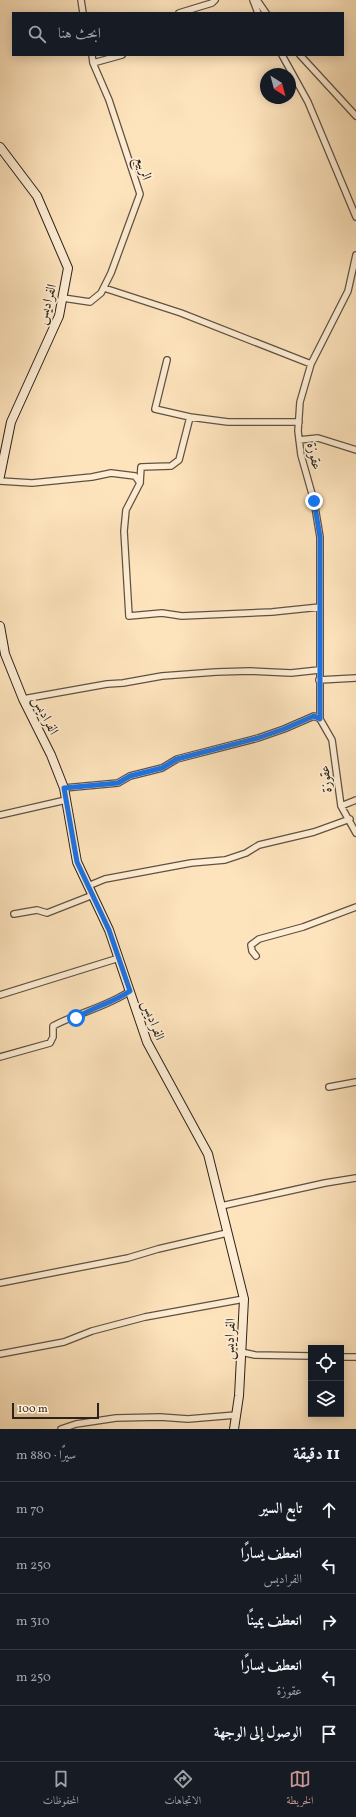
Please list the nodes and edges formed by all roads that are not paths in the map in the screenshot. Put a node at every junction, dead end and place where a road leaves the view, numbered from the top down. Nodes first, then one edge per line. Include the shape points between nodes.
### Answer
1 (81, 0) edge
2 (215, 0) edge
3 (253, 0) edge
4 (257, 0) edge
5 (83, 12) edge
6 (182, 12) edge
7 (258, 12) edge
8 (265, 12) edge
9 (92, 56) edge
10 (118, 56) edge
11 (283, 56) edge
12 (301, 56) edge
13 (93, 63) junction
14 (356, 116) edge
15 (0, 148) edge
16 (356, 217) edge
17 (356, 255) edge
18 (104, 288) junction
19 (64, 298) junction
20 (167, 360) dead end
21 (311, 364) junction
22 (190, 417) junction
23 (299, 422) junction
24 (299, 440) junction
25 (356, 450) edge
26 (0, 476) edge
27 (0, 481) edge
28 (140, 483) junction
29 (320, 607) junction
30 (0, 626) edge
31 (320, 670) junction
32 (356, 678) edge
33 (319, 680) junction
34 (23, 699) junction
35 (320, 719) junction
36 (64, 788) junction
37 (66, 800) junction
38 (356, 800) edge
39 (341, 806) junction
40 (0, 815) edge
41 (350, 819) junction
42 (356, 833) edge
43 (88, 886) junction
44 (93, 895) junction
45 (356, 907) edge
46 (14, 914) dead end
47 (256, 956) dead end
48 (119, 958) junction
49 (130, 991) junction
50 (0, 995) edge
51 (0, 1057) edge
52 (356, 1082) edge
53 (329, 1087) dead end
54 (356, 1178) edge
55 (221, 1206) junction
56 (227, 1233) junction
57 (0, 1284) edge
58 (244, 1299) junction
59 (241, 1352) junction
60 (0, 1354) edge
61 (308, 1356) edge
62 (344, 1357) edge
63 (356, 1357) edge
64 (236, 1415) junction
65 (61, 1429) edge
66 (234, 1429) edge

1 - 5 street
2 - 6 street
3 - 7 street
4 - 8 street
9 - 13 street, الربيع
10 - 13 street
11 - 16 street via 308,102
12 - 14 street
13 - 18 street, الربيع via 109,100 140,194
15 - 19 street, الفراديس via 37,196 68,268
17 - 21 street, عقوزة via 348,291
18 - 19 street, الربيع via 90,302
18 - 21 street via 188,316
19 - 26 street, الفراديس via 59,316 11,422
20 - 22 street via 155,409
21 - 23 street, عقوزة via 300,402
22 - 23 street via 228,422
22 - 28 street via 179,460 171,466 142,467
23 - 24 street, عقوزة
24 - 25 street via 318,438
24 - 29 street, عقوزة via 320,537
27 - 28 street via 32,482 111,473 135,476
28 - 29 street via 126,510 124,531 129,616 162,613 182,616 272,612
29 - 31 street, عقوزة
30 - 34 street, الفراديس via 5,654
31 - 33 street, عقوزة
31 - 34 street via 162,676
32 - 33 street
33 - 35 street, عقوزة
34 - 36 street, الفراديس via 51,755
35 - 36 street via 314,716 258,738 177,759 162,768 130,776 118,783
35 - 39 street, عقوزة via 332,740
36 - 37 street, الفراديس
37 - 40 street
37 - 43 street, الفراديس via 77,862
38 - 39 street
39 - 41 street, عقوزة
41 - 42 street, عقوزة
41 - 43 street via 314,832 259,845 246,854 225,860 204,861 105,879
43 - 44 street, الفراديس
44 - 46 street via 48,913 36,910
44 - 48 street, الفراديس
45 - 47 street via 303,927 259,939 251,944
48 - 49 street, الفراديس
48 - 50 street
49 - 51 street via 120,998 53,1026 50,1043
49 - 55 street, الفراديس via 147,1042 208,1154
52 - 53 street
54 - 55 street
55 - 56 street, الفراديس
56 - 57 street via 158,1248 128,1258
56 - 58 street, الفراديس
58 - 59 street, الفراديس
58 - 60 street via 145,1317 92,1331 64,1342
59 - 61 street via 255,1355
59 - 64 street, الفراديس
62 - 63 street
64 - 65 street via 188,1419 116,1418
64 - 66 street, الفراديس

